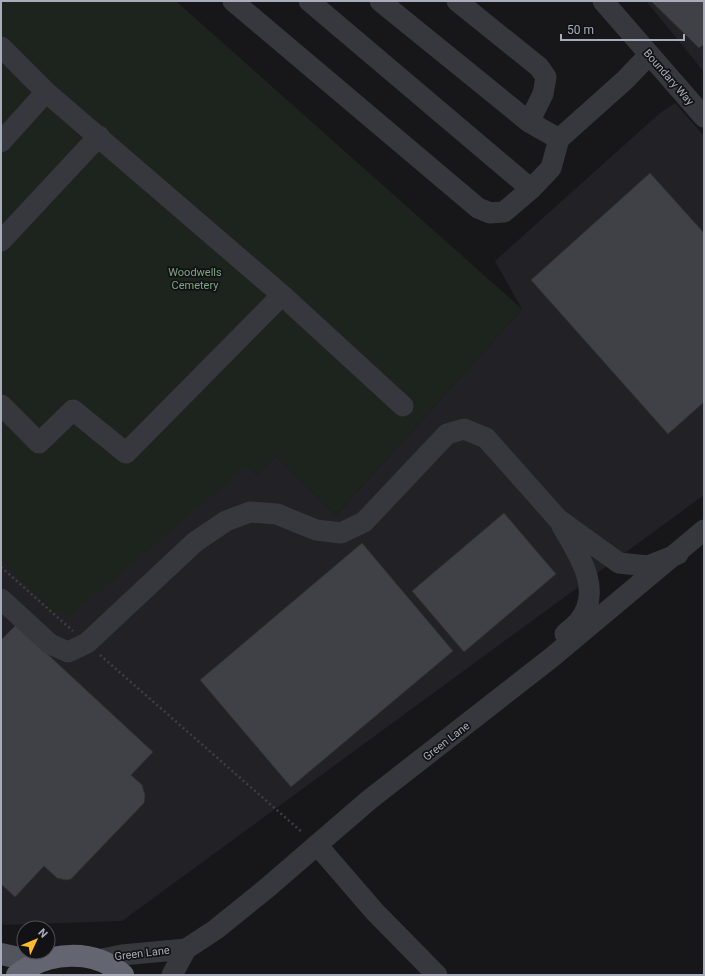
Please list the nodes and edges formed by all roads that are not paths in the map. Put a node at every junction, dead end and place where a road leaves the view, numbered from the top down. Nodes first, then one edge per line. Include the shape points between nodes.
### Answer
1 (233, 1) edge
2 (309, 1) edge
3 (380, 1) edge
4 (457, 1) edge
5 (602, 1) edge
6 (481, 9) edge
7 (1, 47) edge
8 (649, 55) junction
9 (46, 92) junction
10 (704, 117) edge
11 (529, 122) junction
12 (99, 136) junction
13 (559, 139) junction
14 (1, 142) edge
15 (531, 189) junction
16 (4, 233) edge
17 (282, 295) junction
18 (1, 405) edge
19 (403, 406) dead end
20 (558, 519) junction
21 (704, 530) edge
22 (678, 554) junction
23 (1, 599) edge
24 (470, 722) junction
25 (318, 846) junction
26 (186, 949) junction
27 (1, 954) edge
28 (16, 957) edge
29 (56, 957) edge
30 (43, 960) edge
31 (97, 960) junction
32 (17, 975) edge
33 (123, 975) edge
34 (172, 975) edge
35 (436, 975) edge

1 - 15 street via 478,208 490,213 504,212
2 - 15 street
3 - 11 street
4 - 6 street
5 - 8 street, Boundary Way
6 - 11 street via 546,77 543,94
7 - 9 street
8 - 10 street, Boundary Way
8 - 13 street
9 - 12 street
9 - 14 street
11 - 13 street
12 - 16 street
12 - 17 street
13 - 15 street via 551,168
17 - 18 street via 126,454 73,410 39,443
17 - 19 street
20 - 22 street via 619,563 648,566
20 - 23 street via 486,438 464,429 446,434 364,522 341,533 316,530 277,514 250,512 226,521 194,542 86,643 68,652 50,644
20 - 24 street via 585,567 589,590 588,602 579,620
21 - 22 street, Green Lane
22 - 24 street, Green Lane
24 - 25 street, Green Lane via 369,800
25 - 26 street, Green Lane via 221,925
25 - 35 street via 375,912
26 - 31 street, Green Lane
26 - 34 street, Green Lane
27 - 28 main road
29 - 31 highway via 73,955
30 - 32 highway via 28,966
31 - 33 highway

